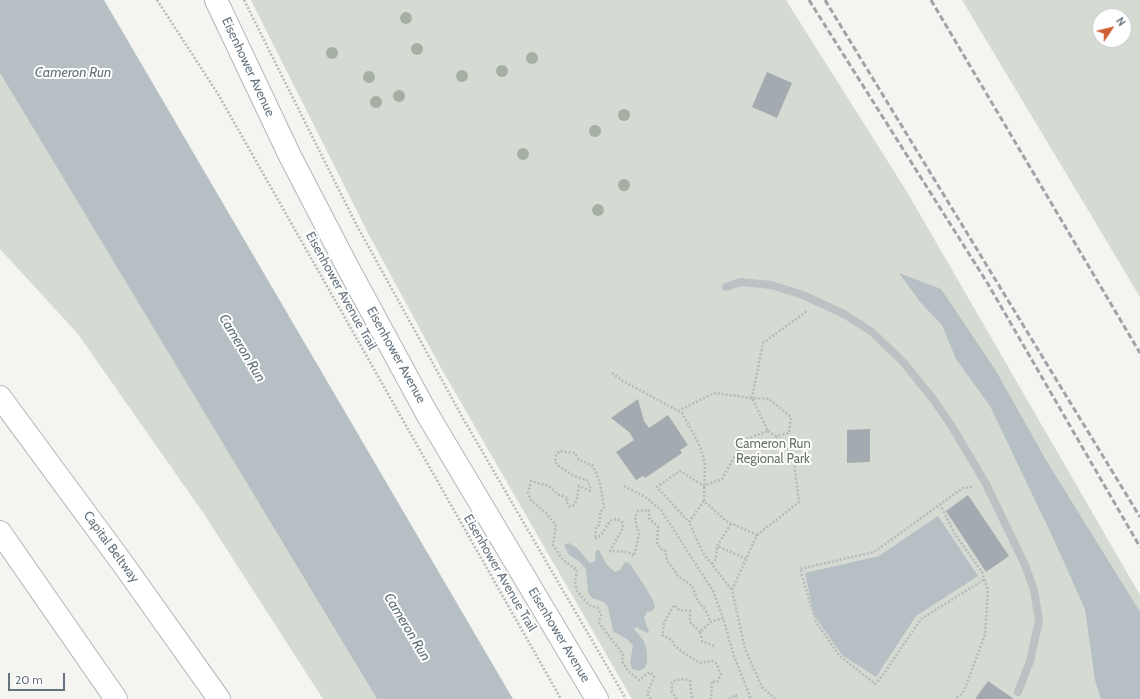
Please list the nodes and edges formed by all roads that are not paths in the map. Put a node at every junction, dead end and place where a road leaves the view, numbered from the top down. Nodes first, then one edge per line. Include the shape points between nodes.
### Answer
1 (216, 0) edge
2 (726, 287) dead end
3 (0, 397) edge
4 (0, 532) edge
5 (1018, 692) dead end
6 (116, 699) edge
7 (219, 699) edge
8 (597, 699) edge

1 - 8 main road, Eisenhower Avenue via 294,163 419,398
2 - 5 lane via 741,282 771,285 803,295 844,314 872,332 904,363 951,425 986,484 1025,565 1034,590 1039,621 1030,661
3 - 7 main road, Capital Beltway
4 - 6 main road

